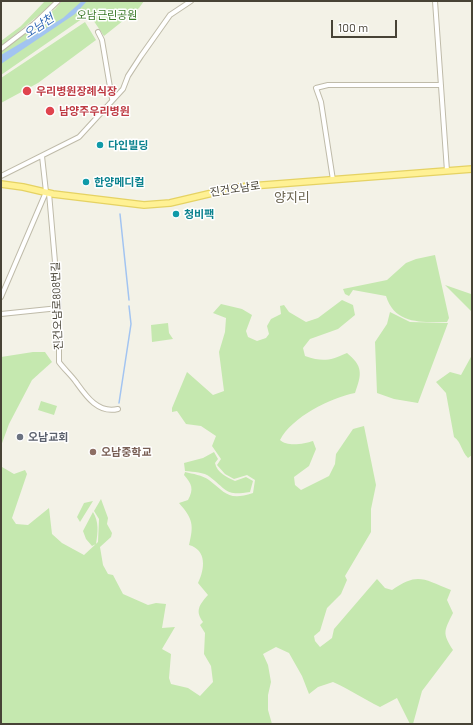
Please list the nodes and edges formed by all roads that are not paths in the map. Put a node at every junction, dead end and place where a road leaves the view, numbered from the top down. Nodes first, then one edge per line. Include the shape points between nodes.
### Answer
1 (58, 1) edge
2 (191, 1) edge
3 (435, 1) edge
4 (98, 32) dead end
5 (1, 48) edge
6 (441, 85) junction
7 (112, 99) junction
8 (42, 156) junction
9 (472, 169) edge
10 (447, 171) junction
11 (1, 176) edge
12 (333, 180) junction
13 (1, 184) edge
14 (47, 193) junction
15 (1, 297) edge
16 (59, 308) junction
17 (1, 314) edge
18 (118, 409) dead end

1 - 5 street via 35,23
2 - 7 street via 170,15 128,76 123,89
3 - 6 street
4 - 7 street via 102,40
6 - 10 street
6 - 12 street via 328,85 316,88 321,102
7 - 8 street via 79,137
8 - 11 street
8 - 14 street, 진건오남로808번길
9 - 10 main road, 진건오남로
10 - 12 main road, 진건오남로
12 - 14 main road, 진건오남로 via 238,187 152,205
13 - 14 main road, 진건오남로
14 - 15 street
14 - 16 street, 진건오남로808번길
16 - 17 street
16 - 18 street, 진건오남로808번길 via 58,362 85,396 103,409

